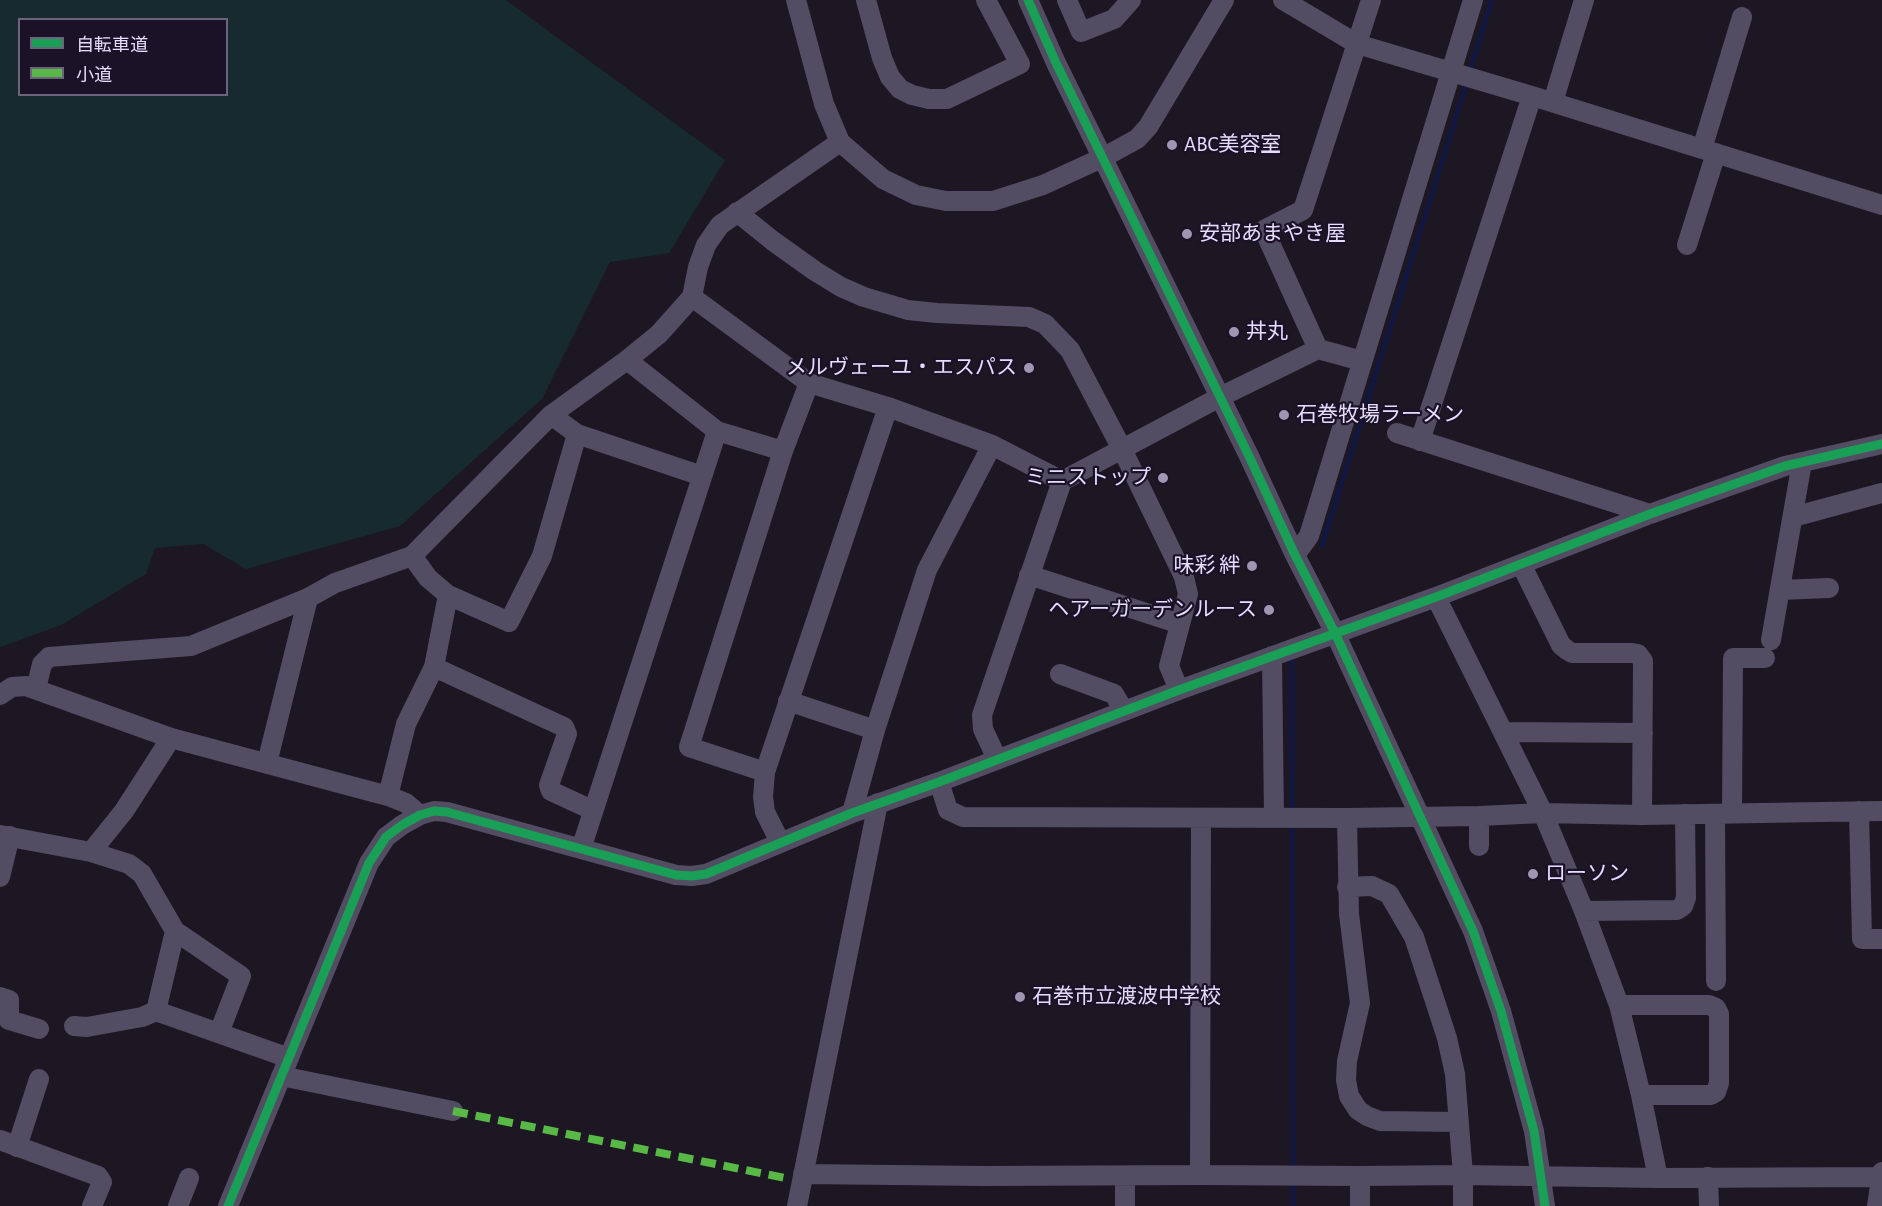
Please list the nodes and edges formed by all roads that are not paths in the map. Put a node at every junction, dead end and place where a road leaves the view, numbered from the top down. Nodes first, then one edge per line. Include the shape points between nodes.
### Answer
1 (796, 0) edge
2 (866, 0) edge
3 (986, 0) edge
4 (1028, 0) edge
5 (1067, 0) edge
6 (1131, 0) edge
7 (1224, 0) edge
8 (1283, 0) edge
9 (1371, 0) edge
10 (1473, 0) edge
11 (1584, 0) edge
12 (1742, 17) dead end
13 (1357, 44) junction
14 (1451, 71) junction
15 (1532, 96) junction
16 (1553, 102) junction
17 (840, 142) junction
18 (1709, 151) junction
19 (1104, 157) junction
20 (1882, 205) edge
21 (736, 212) junction
22 (1687, 245) dead end
23 (692, 297) junction
24 (1318, 349) junction
25 (627, 360) junction
26 (1362, 361) junction
27 (809, 383) junction
28 (1220, 396) junction
29 (888, 407) junction
30 (551, 415) junction
31 (717, 431) junction
32 (577, 434) junction
33 (1398, 434) dead end
34 (1420, 441) junction
35 (1882, 444) edge
36 (992, 445) junction
37 (1122, 449) junction
38 (783, 451) junction
39 (1802, 462) junction
40 (702, 476) junction
41 (1062, 481) junction
42 (1882, 493) edge
43 (1650, 514) junction
44 (1792, 517) junction
45 (1295, 555) junction
46 (412, 556) junction
47 (1521, 564) junction
48 (1029, 575) junction
49 (1829, 588) dead end
50 (1780, 590) junction
51 (448, 595) junction
52 (1436, 597) junction
53 (308, 598) junction
54 (1180, 624) junction
55 (1335, 633) junction
56 (1272, 656) junction
57 (434, 667) junction
58 (1060, 674) dead end
59 (36, 689) junction
60 (1179, 690) junction
61 (0, 695) edge
62 (788, 701) junction
63 (1124, 711) junction
64 (875, 730) junction
65 (1504, 732) junction
66 (1643, 734) junction
67 (171, 738) junction
68 (997, 759) junction
69 (267, 762) junction
70 (765, 772) junction
71 (939, 782) junction
72 (388, 796) junction
73 (878, 803) junction
74 (592, 810) junction
75 (1859, 811) junction
76 (1882, 811) edge
77 (852, 813) junction
78 (1544, 813) junction
79 (1724, 813) junction
80 (1685, 814) junction
81 (420, 815) junction
82 (1642, 815) junction
83 (1479, 816) junction
84 (1420, 817) junction
85 (1201, 818) junction
86 (1285, 818) junction
87 (1347, 818) junction
88 (5, 836) edge
89 (780, 842) junction
90 (1479, 846) dead end
91 (581, 849) junction
92 (91, 852) junction
93 (0, 877) edge
94 (1347, 887) junction
95 (1584, 911) junction
96 (175, 931) junction
97 (1882, 939) edge
98 (1716, 981) dead end
99 (0, 997) edge
100 (1619, 1005) junction
101 (156, 1011) junction
102 (74, 1026) dead end
103 (39, 1029) dead end
104 (219, 1033) junction
105 (285, 1067) junction
106 (39, 1079) dead end
107 (1641, 1095) junction
108 (453, 1111) dead end
109 (1459, 1122) junction
110 (9, 1143) edge
111 (1882, 1172) edge
112 (803, 1174) junction
113 (1200, 1175) junction
114 (1463, 1175) junction
115 (1125, 1176) junction
116 (1360, 1176) junction
117 (1540, 1176) junction
118 (1708, 1177) junction
119 (1882, 1177) edge
120 (189, 1178) dead end
121 (1658, 1178) junction
122 (92, 1206) edge
123 (178, 1206) edge
124 (228, 1206) edge
125 (796, 1206) edge
126 (1125, 1206) edge
127 (1360, 1206) edge
128 (1463, 1206) edge
129 (1545, 1206) edge
130 (1709, 1206) edge
131 (1877, 1206) edge

1 - 17 street via 824,104
2 - 3 street via 890,77 900,89 929,99 947,99 1020,64
4 - 19 street
5 - 6 street via 1081,32 1114,19
7 - 19 street via 1148,127 1137,139
8 - 13 street
9 - 13 street
10 - 14 street
11 - 16 street
12 - 18 street
13 - 14 street
13 - 24 street via 1303,210 1264,230
14 - 15 street
14 - 26 street
15 - 16 street
15 - 34 street
16 - 18 street
17 - 19 street via 884,179 916,195 946,201 993,201 1042,185
17 - 21 street
18 - 20 street
18 - 22 street
19 - 28 street
21 - 23 street via 706,244
21 - 37 street via 815,270 864,297 908,310 1012,315 1045,324 1070,350
23 - 25 street via 659,334
23 - 27 street
24 - 26 street
24 - 28 street
25 - 30 street
25 - 31 street
26 - 45 street via 1309,536
27 - 29 street
27 - 38 street
28 - 37 street
28 - 45 street
29 - 36 street
29 - 62 street
30 - 32 street
30 - 46 street
31 - 38 street
31 - 40 street
32 - 40 street
32 - 51 street via 542,556 509,622
33 - 34 street
34 - 43 street
35 - 39 street
36 - 41 street
36 - 64 street via 927,570
37 - 41 street
37 - 54 street via 1184,577 1188,594
38 - 70 street via 688,747
39 - 43 street
39 - 44 street
40 - 74 street
41 - 48 street
42 - 44 street
43 - 47 street
44 - 50 street
45 - 55 street
46 - 51 street via 428,578
46 - 53 street via 335,583
47 - 52 street
47 - 66 street via 1567,650 1638,654 1643,661
48 - 54 street
48 - 68 street via 982,715 983,729
49 - 50 street
50 - 79 street via 1768,650 1733,658
51 - 57 street
52 - 55 street
52 - 65 street
53 - 59 street via 191,646 49,657 42,664
53 - 69 street
54 - 60 street via 1169,666
55 - 56 street
55 - 84 street
56 - 60 street
56 - 86 street
57 - 72 street via 406,724
57 - 74 street via 564,727 567,734 550,791
58 - 63 street via 1114,694
59 - 61 street via 12,687
59 - 67 street
60 - 63 street
62 - 64 street
62 - 70 street
63 - 68 street
64 - 77 street
65 - 66 street
65 - 78 street
66 - 82 street
67 - 69 street
67 - 92 street via 124,811
68 - 71 street
69 - 72 street
70 - 89 street via 765,812
71 - 73 street
71 - 85 street via 948,810 963,817
72 - 81 street via 406,803
73 - 77 street
73 - 112 street
74 - 91 street
75 - 76 street
75 - 79 street
75 - 97 street via 1862,939
77 - 89 street
78 - 82 street
78 - 83 street
78 - 95 street
79 - 80 street
79 - 98 street
80 - 82 street
80 - 95 street via 1683,906 1677,910
81 - 91 street via 447,812
81 - 105 street via 386,837 369,863
83 - 84 street
83 - 90 street
84 - 87 street
84 - 117 street via 1473,932 1501,1011 1534,1131
85 - 86 street
85 - 113 street
86 - 87 street
87 - 94 street
88 - 92 street
88 - 93 street
89 - 91 street via 706,874 692,876
92 - 96 street via 129,864 142,874
94 - 109 street via 1372,886 1389,894 1414,938 1447,1038
94 - 109 street via 1360,1003 1347,1061 1349,1096 1358,1110 1380,1121
95 - 100 street
96 - 101 street
96 - 104 street via 241,976
99 - 103 street via 9,1000 9,1020
100 - 107 street
100 - 107 street via 1709,1005 1719,1014 1716,1092
101 - 102 street via 142,1017
101 - 104 street
104 - 105 street
105 - 108 street
105 - 124 street
106 - 110 street
107 - 121 street
109 - 114 street
110 - 122 street via 98,1176 102,1182
111 - 119 street
112 - 115 street
112 - 125 street
113 - 115 street
113 - 116 street
114 - 116 street
114 - 117 street
114 - 128 street
115 - 126 street
116 - 127 street
117 - 121 street
117 - 129 street
118 - 119 street
118 - 121 street
118 - 130 street
119 - 131 street
120 - 123 street

